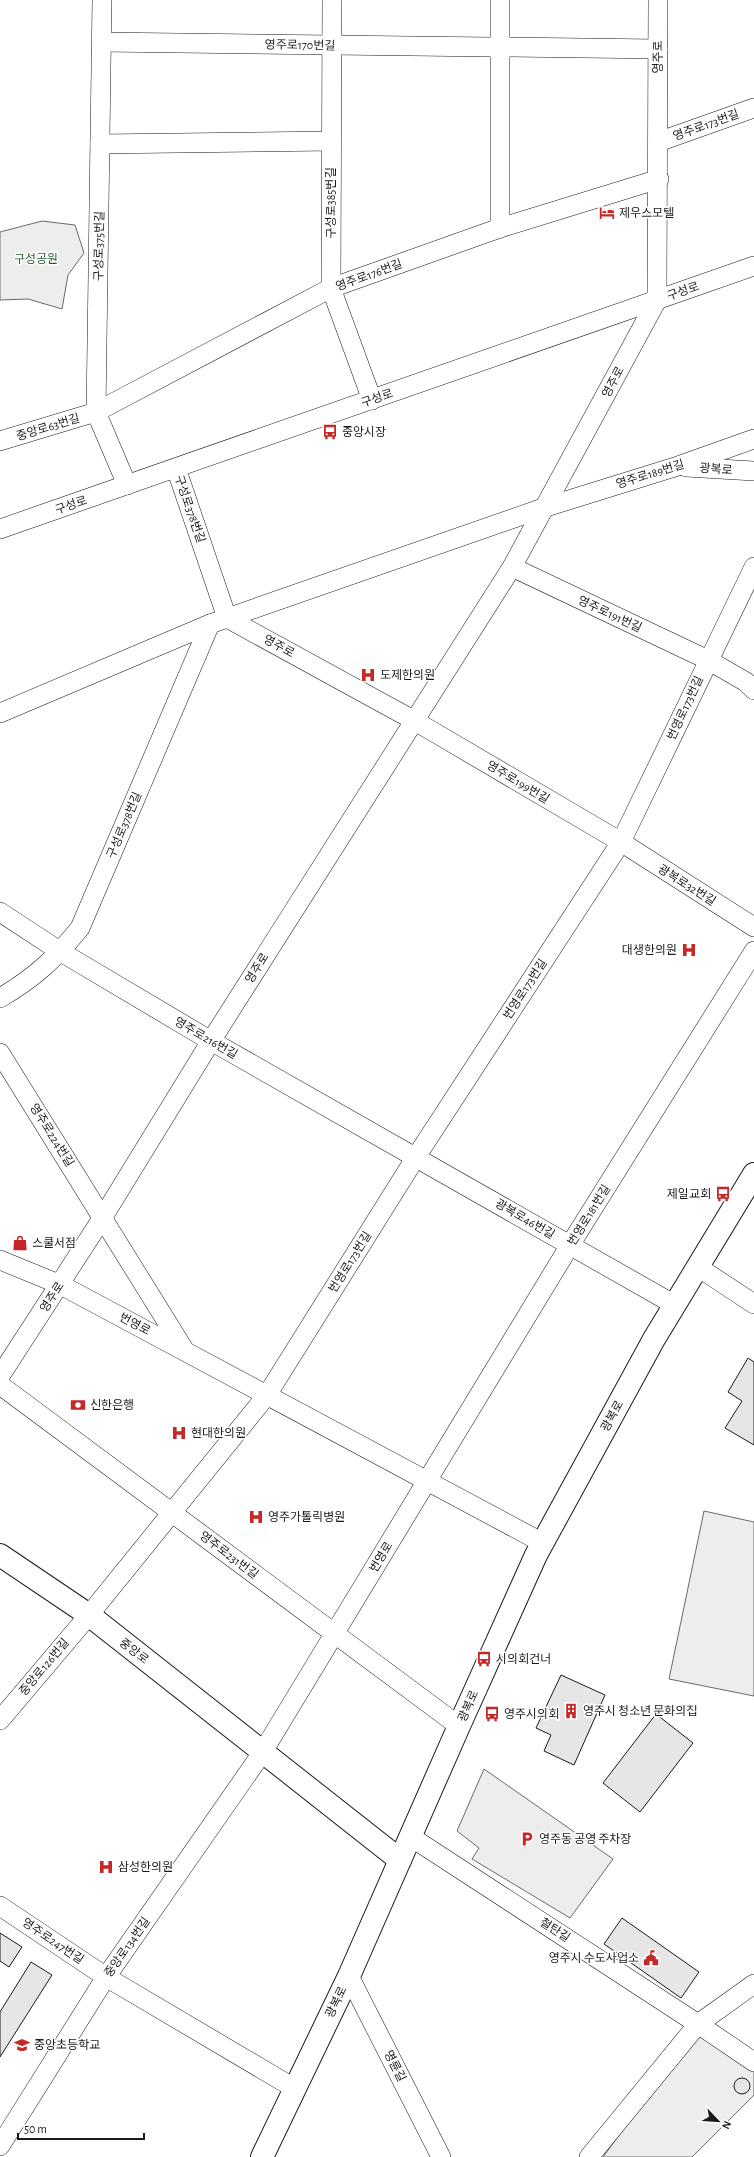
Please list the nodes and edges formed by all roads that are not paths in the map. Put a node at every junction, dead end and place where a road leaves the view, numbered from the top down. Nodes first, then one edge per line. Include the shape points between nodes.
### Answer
1 (102, 0) edge
2 (332, 0) edge
3 (500, 0) edge
4 (658, 0) edge
5 (102, 42) junction
6 (331, 45) junction
7 (499, 48) junction
8 (658, 49) junction
9 (754, 108) edge
10 (331, 141) junction
11 (658, 142) junction
12 (100, 144) junction
13 (659, 179) junction
14 (500, 228) junction
15 (754, 266) edge
16 (331, 288) junction
17 (657, 300) junction
18 (372, 400) junction
19 (96, 412) junction
20 (754, 439) edge
21 (0, 441) edge
22 (678, 466) junction
23 (176, 468) junction
24 (754, 472) edge
25 (127, 485) junction
26 (546, 507) junction
27 (0, 529) edge
28 (754, 567) edge
29 (512, 568) junction
30 (218, 621) junction
31 (708, 660) junction
32 (754, 690) edge
33 (0, 713) edge
34 (415, 721) junction
35 (621, 842) junction
36 (0, 912) edge
37 (754, 927) edge
38 (61, 952) junction
39 (754, 952) edge
40 (0, 998) edge
41 (211, 1041) junction
42 (0, 1053) edge
43 (416, 1157) junction
44 (754, 1174) edge
45 (103, 1217) junction
46 (570, 1245) junction
47 (0, 1260) edge
48 (698, 1267) junction
49 (60, 1285) junction
50 (676, 1304) junction
51 (754, 1304) edge
52 (186, 1352) junction
53 (0, 1376) edge
54 (0, 1385) edge
55 (266, 1395) junction
56 (426, 1480) junction
57 (170, 1512) junction
58 (542, 1543) junction
59 (0, 1554) edge
60 (89, 1615) junction
61 (335, 1634) junction
62 (0, 1720) edge
63 (459, 1726) junction
64 (262, 1753) junction
65 (411, 1837) junction
66 (400, 1860) junction
67 (0, 1906) edge
68 (349, 1976) junction
69 (106, 1977) junction
70 (754, 1984) edge
71 (698, 2024) junction
72 (754, 2062) edge
73 (294, 2088) junction
74 (0, 2146) edge
75 (262, 2157) edge
76 (441, 2157) edge
77 (589, 2157) edge

1 - 5 street, 구성로375번길
2 - 6 street, 구성로385번길
3 - 7 street
4 - 8 street, 영주로
5 - 6 street, 영주로170번길
5 - 12 street, 구성로375번길
6 - 7 street, 영주로170번길
6 - 10 street, 구성로385번길
7 - 8 street, 영주로170번길
7 - 14 street
8 - 11 street, 영주로
9 - 11 street, 영주로173번길
10 - 12 street
10 - 16 street, 구성로385번길
11 - 13 street, 영주로
12 - 19 street, 구성로375번길
13 - 14 street, 영주로176번길
13 - 17 street, 영주로
14 - 16 street, 영주로176번길
15 - 17 street, 구성로
16 - 18 street, 구성로385번길
16 - 19 street, 영주로176번길
17 - 18 street, 구성로
17 - 26 street, 영주로
18 - 23 street, 구성로
19 - 21 street, 중앙로63번길
19 - 25 street, 구성로375번길
20 - 22 street, 영주로189번길
22 - 24 street, 광복로
22 - 26 street, 영주로189번길
23 - 25 street, 구성로
23 - 30 street, 구성로378번길
25 - 27 street, 구성로
26 - 29 street, 영주로
26 - 30 street, 영주로189번길
28 - 31 street, 번영로173번길
29 - 31 street, 영주로191번길
29 - 34 street, 영주로
30 - 33 street, 영주로189번길
30 - 34 street, 영주로
30 - 38 street, 구성로378번길 via 80,928
31 - 32 street, 영주로191번길 via 746,682
31 - 35 street, 번영로173번길
34 - 35 street, 영주로199번길
34 - 41 street, 영주로
35 - 37 street, 광복로32번길
35 - 43 street, 번영로173번길
36 - 38 street, 영주로216번길
38 - 40 street, 구성로378번길 via 29,981
38 - 41 street, 영주로216번길
39 - 46 street, 번영로181번길
41 - 43 street, 영주로216번길
41 - 45 street, 영주로
42 - 45 street, 영주로224번길
43 - 46 street, 광복로46번길
43 - 55 street, 번영로173번길
44 - 48 main road, 광복로
45 - 49 street, 영주로
45 - 52 street
46 - 50 street, 광복로46번길
46 - 56 street, 번영로181번길
47 - 49 street, 번영로
48 - 50 main road, 광복로
48 - 51 street
49 - 52 street, 번영로
49 - 53 street, 영주로
50 - 58 main road, 광복로 via 654,1339
52 - 55 street, 번영로
54 - 57 street, 영주로231번길
55 - 56 street, 번영로
55 - 57 street
56 - 58 street, 번영로
56 - 61 street, 번영로
57 - 60 street
57 - 61 street, 영주로231번길
58 - 63 main road, 광복로
59 - 60 main road, 중앙로
60 - 62 street, 중앙로126번길
60 - 64 main road, 중앙로
61 - 63 street, 영주로231번길
61 - 64 street
63 - 65 main road, 광복로
64 - 66 main road, 중앙로
64 - 69 street, 중앙로134번길
65 - 66 main road, 광복로
65 - 71 street, 철탄길
66 - 68 main road, 광복로
67 - 69 street, 영주로247번길
68 - 73 main road, 광복로
68 - 76 street, 명륜길
69 - 73 street, 영주로247번길
69 - 74 street, 중앙로134번길
70 - 71 street
71 - 72 street, 철탄길
71 - 77 street
73 - 75 main road, 광복로

